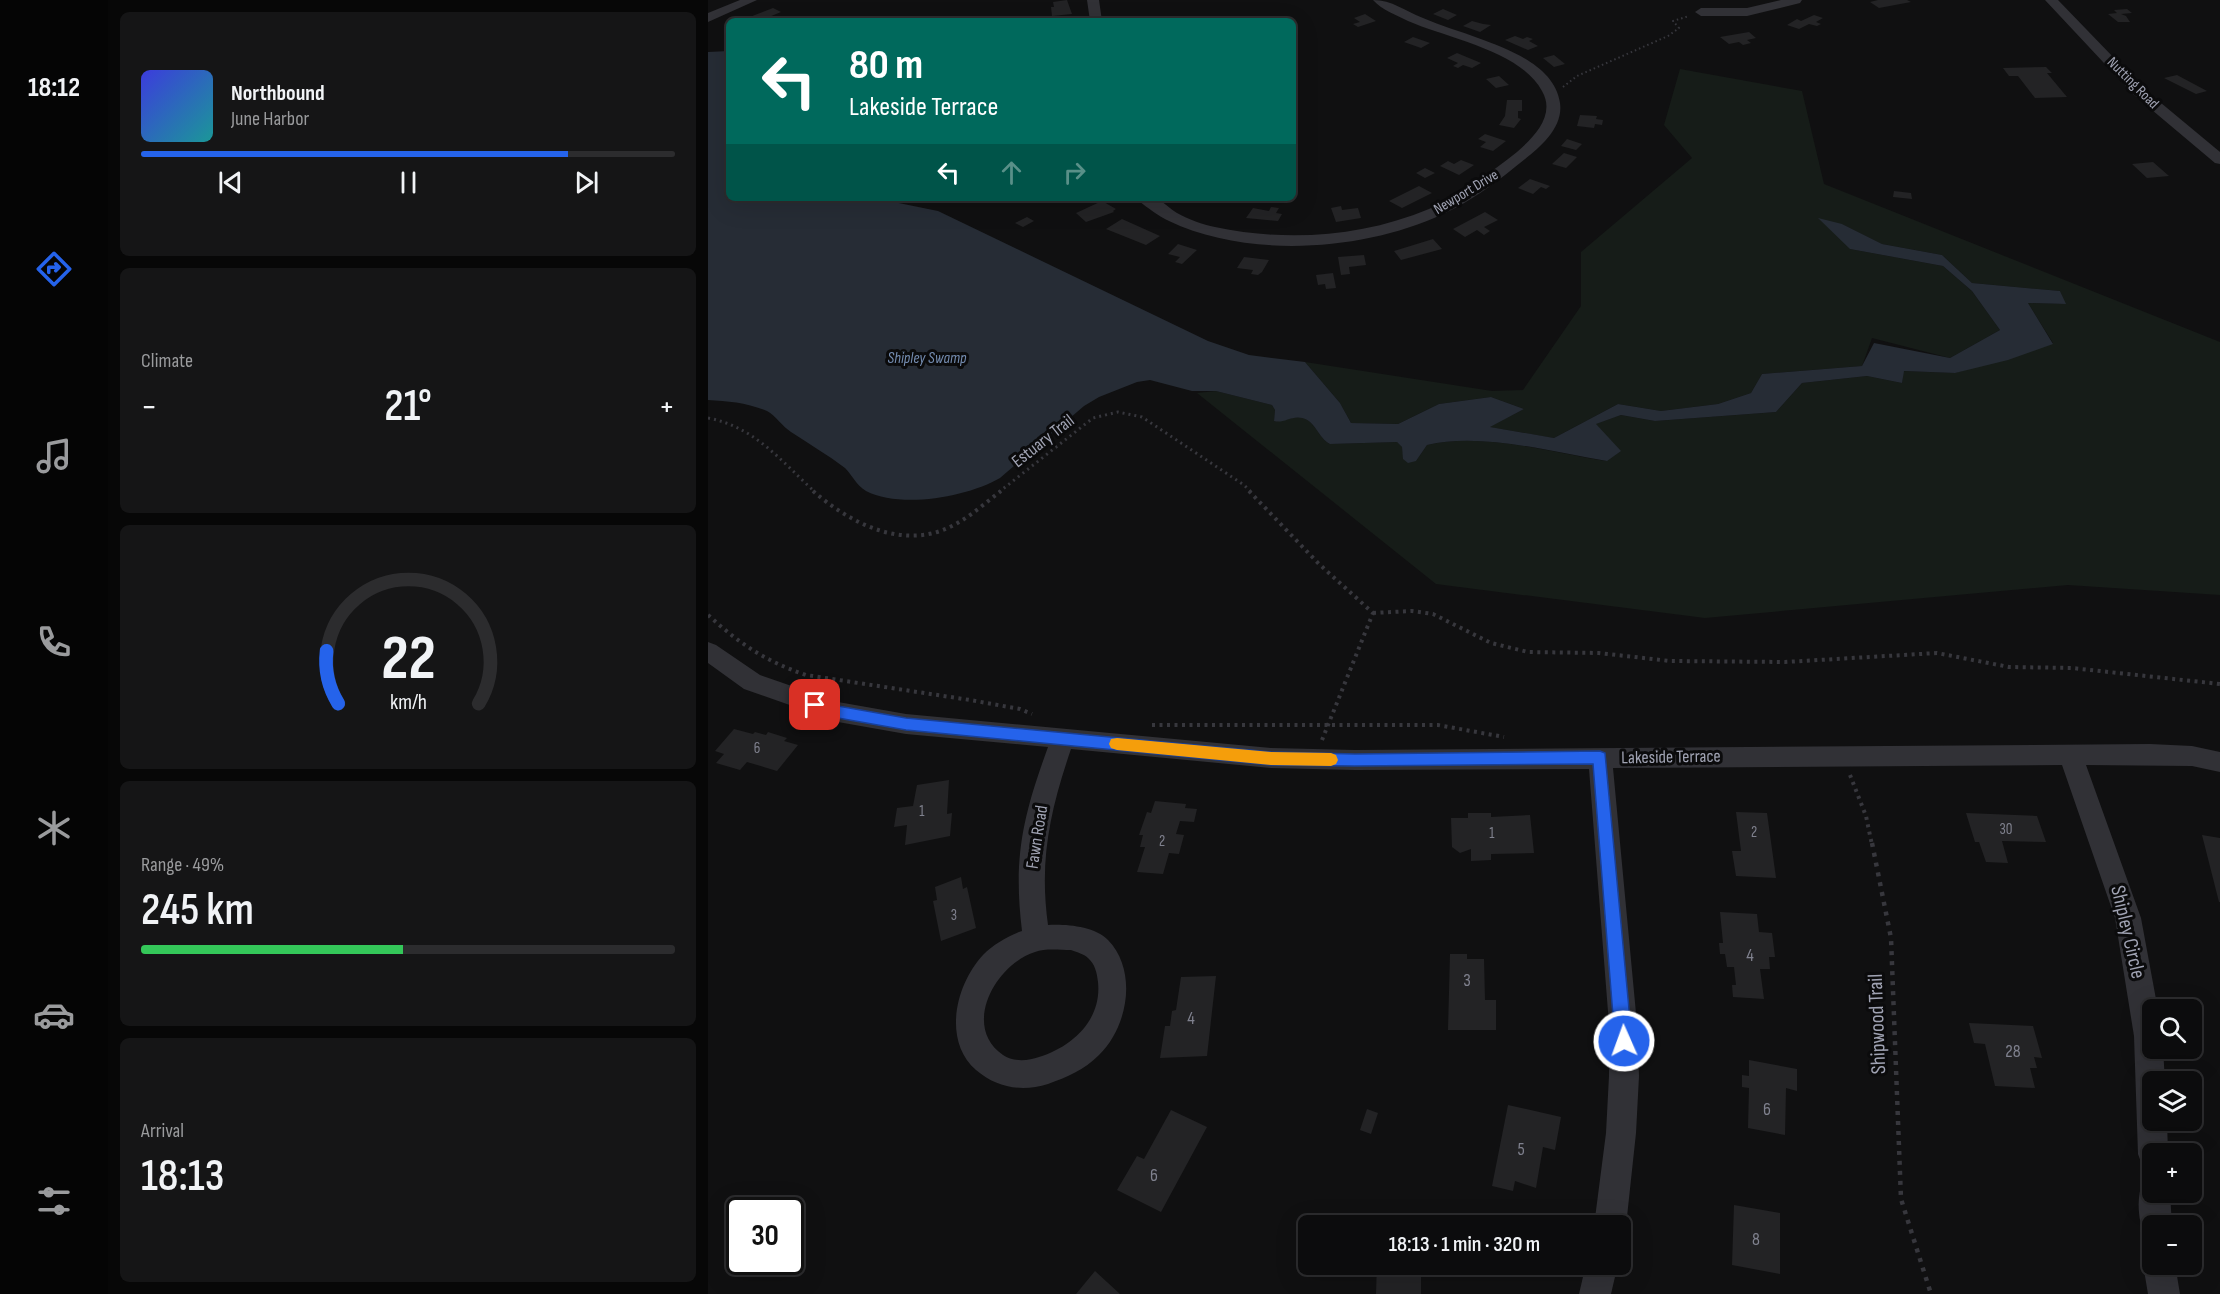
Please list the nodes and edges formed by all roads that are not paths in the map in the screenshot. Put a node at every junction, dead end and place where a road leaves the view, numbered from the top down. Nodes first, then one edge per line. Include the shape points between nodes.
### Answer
1 (751, 0) edge
2 (1093, 0) edge
3 (1379, 0) edge
4 (1796, 0) edge
5 (2051, 0) edge
6 (1701, 12) road end
7 (708, 18) edge
8 (1096, 18) edge
9 (2220, 160) edge
10 (1148, 201) edge
11 (708, 651) edge
12 (1063, 739) junction
13 (2070, 754) junction
14 (1600, 757) junction
15 (2220, 762) edge
16 (1036, 938) junction
17 (2153, 1143) edge
18 (1611, 1215) edge
19 (1599, 1275) edge
20 (2161, 1275) edge
21 (1595, 1294) edge
22 (2164, 1294) edge

1 - 7 street
2 - 8 street
3 - 10 street, Newport Drive via 1402,15 1509,55 1540,76 1550,90 1554,115 1548,127 1526,151 1452,203 1396,226 1354,235 1317,239 1241,236 1190,224
4 - 6 street via 1747,12
5 - 9 street, Nutting Road via 2138,91
11 - 12 street, Lakeside Terrace via 752,682 838,712 906,724
12 - 14 street, Lakeside Terrace via 1271,758
12 - 16 street, Fawn Road via 1046,785 1031,856
13 - 14 street, Lakeside Terrace
13 - 15 street, Lakeside Terrace via 2192,756
13 - 17 street, Shipley Circle via 2127,918 2148,1036
14 - 18 street via 1623,1024 1621,1121
16 - 16 street via 1065,935 1095,947 1113,974 1113,1003 1101,1032 1077,1056 1046,1071 1014,1073 987,1061 978,1050 972,1037 970,1007 994,964 1020,944
19 - 21 street
20 - 22 street

